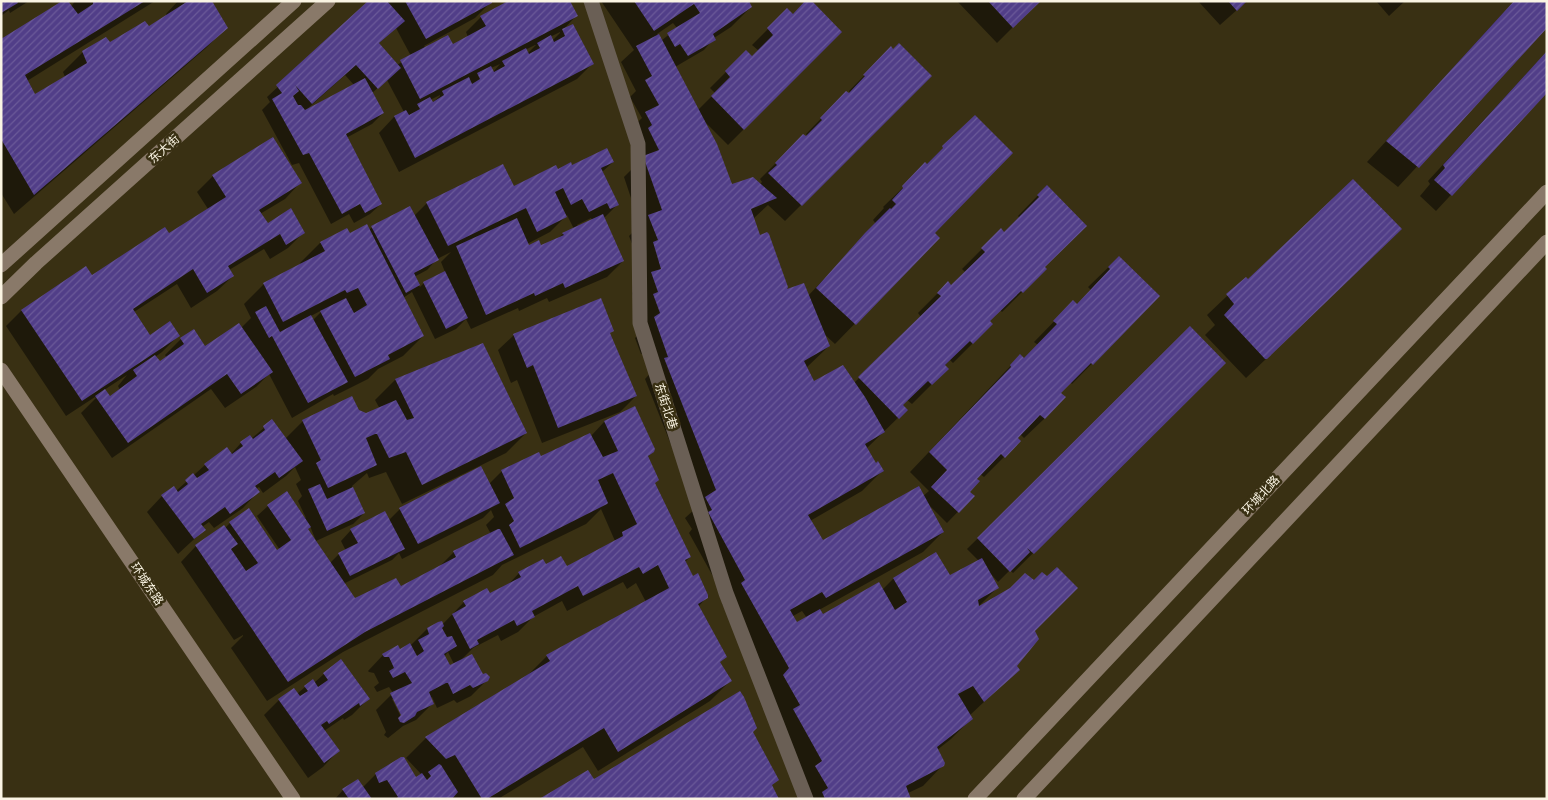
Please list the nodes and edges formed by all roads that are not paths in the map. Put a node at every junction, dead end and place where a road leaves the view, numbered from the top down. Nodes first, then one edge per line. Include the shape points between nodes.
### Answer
1 (294, 1) edge
2 (328, 1) edge
3 (590, 1) edge
4 (1547, 192) edge
5 (1547, 242) edge
6 (1, 265) edge
7 (1, 297) edge
8 (1, 370) edge
9 (294, 799) edge
10 (806, 799) edge
11 (975, 799) edge
12 (1024, 799) edge

1 - 6 main road, 东大街
2 - 7 main road, 东大街
3 - 10 street, 东街北巷 via 638,144 640,323 726,593
4 - 11 main road, 环城北路
5 - 12 main road
8 - 9 main road, 环城东路

